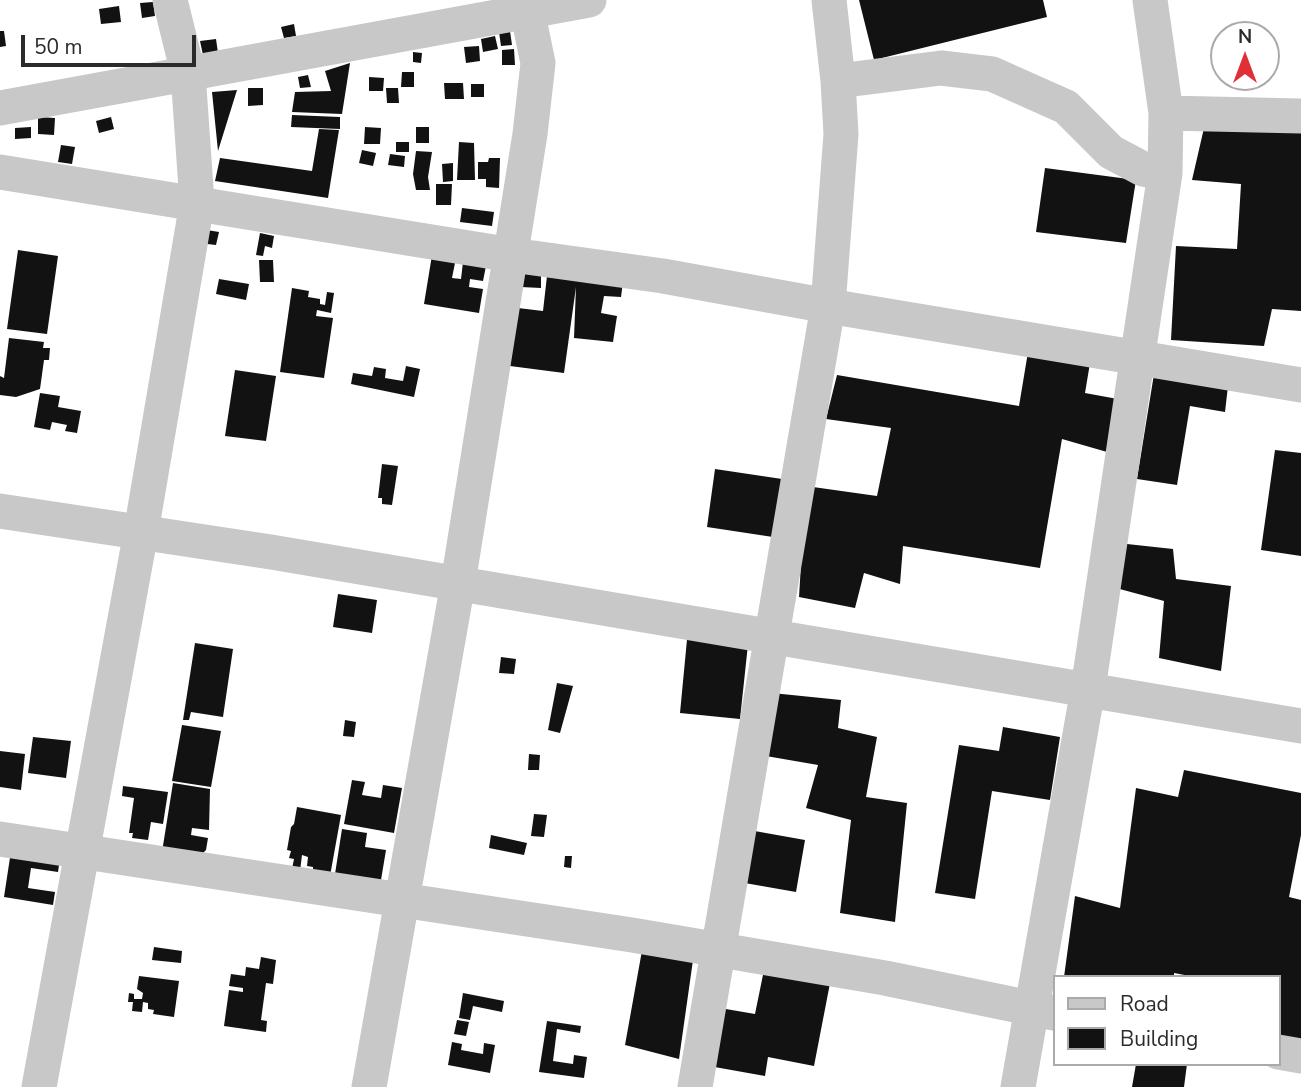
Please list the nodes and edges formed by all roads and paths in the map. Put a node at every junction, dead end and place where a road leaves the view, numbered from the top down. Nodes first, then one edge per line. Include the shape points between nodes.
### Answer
1 (170, 0) edge
2 (589, 0) edge
3 (829, 0) edge
4 (1150, 0) edge
5 (527, 6) edge
6 (188, 73) junction
7 (838, 81) junction
8 (0, 108) edge
9 (1166, 113) junction
10 (1301, 116) edge
11 (0, 172) edge
12 (1165, 173) junction
13 (197, 203) junction
14 (512, 255) junction
15 (828, 306) junction
16 (1139, 358) junction
17 (1301, 384) edge
18 (0, 511) edge
19 (141, 532) junction
20 (458, 583) junction
21 (772, 636) junction
22 (1088, 689) junction
23 (1301, 726) edge
24 (0, 839) edge
25 (82, 851) junction
26 (402, 901) junction
27 (716, 950) junction
28 (1044, 1011) edge
29 (1280, 1052) edge
30 (1301, 1056) edge
31 (39, 1087) edge
32 (369, 1087) edge
33 (695, 1087) edge
34 (1018, 1087) edge

1 - 6 street
2 - 5 street
3 - 7 street
4 - 9 street
5 - 6 street
5 - 14 street via 537,82
6 - 8 street
6 - 13 street
7 - 12 street via 941,68 992,74 1066,107 1111,152 1143,169
7 - 15 street via 841,134
9 - 10 street
9 - 12 street
11 - 13 street
12 - 16 street
13 - 14 street
13 - 19 street
14 - 15 street
14 - 20 street
15 - 16 street
15 - 21 street
16 - 17 street
16 - 22 street
18 - 19 street
19 - 20 street
19 - 25 street
20 - 21 street
20 - 26 street
21 - 22 street
21 - 27 street
22 - 23 street
22 - 28 street
24 - 25 street
25 - 26 street
25 - 31 street
26 - 27 street
26 - 32 street
27 - 28 street
27 - 33 street
28 - 34 street
29 - 30 street

